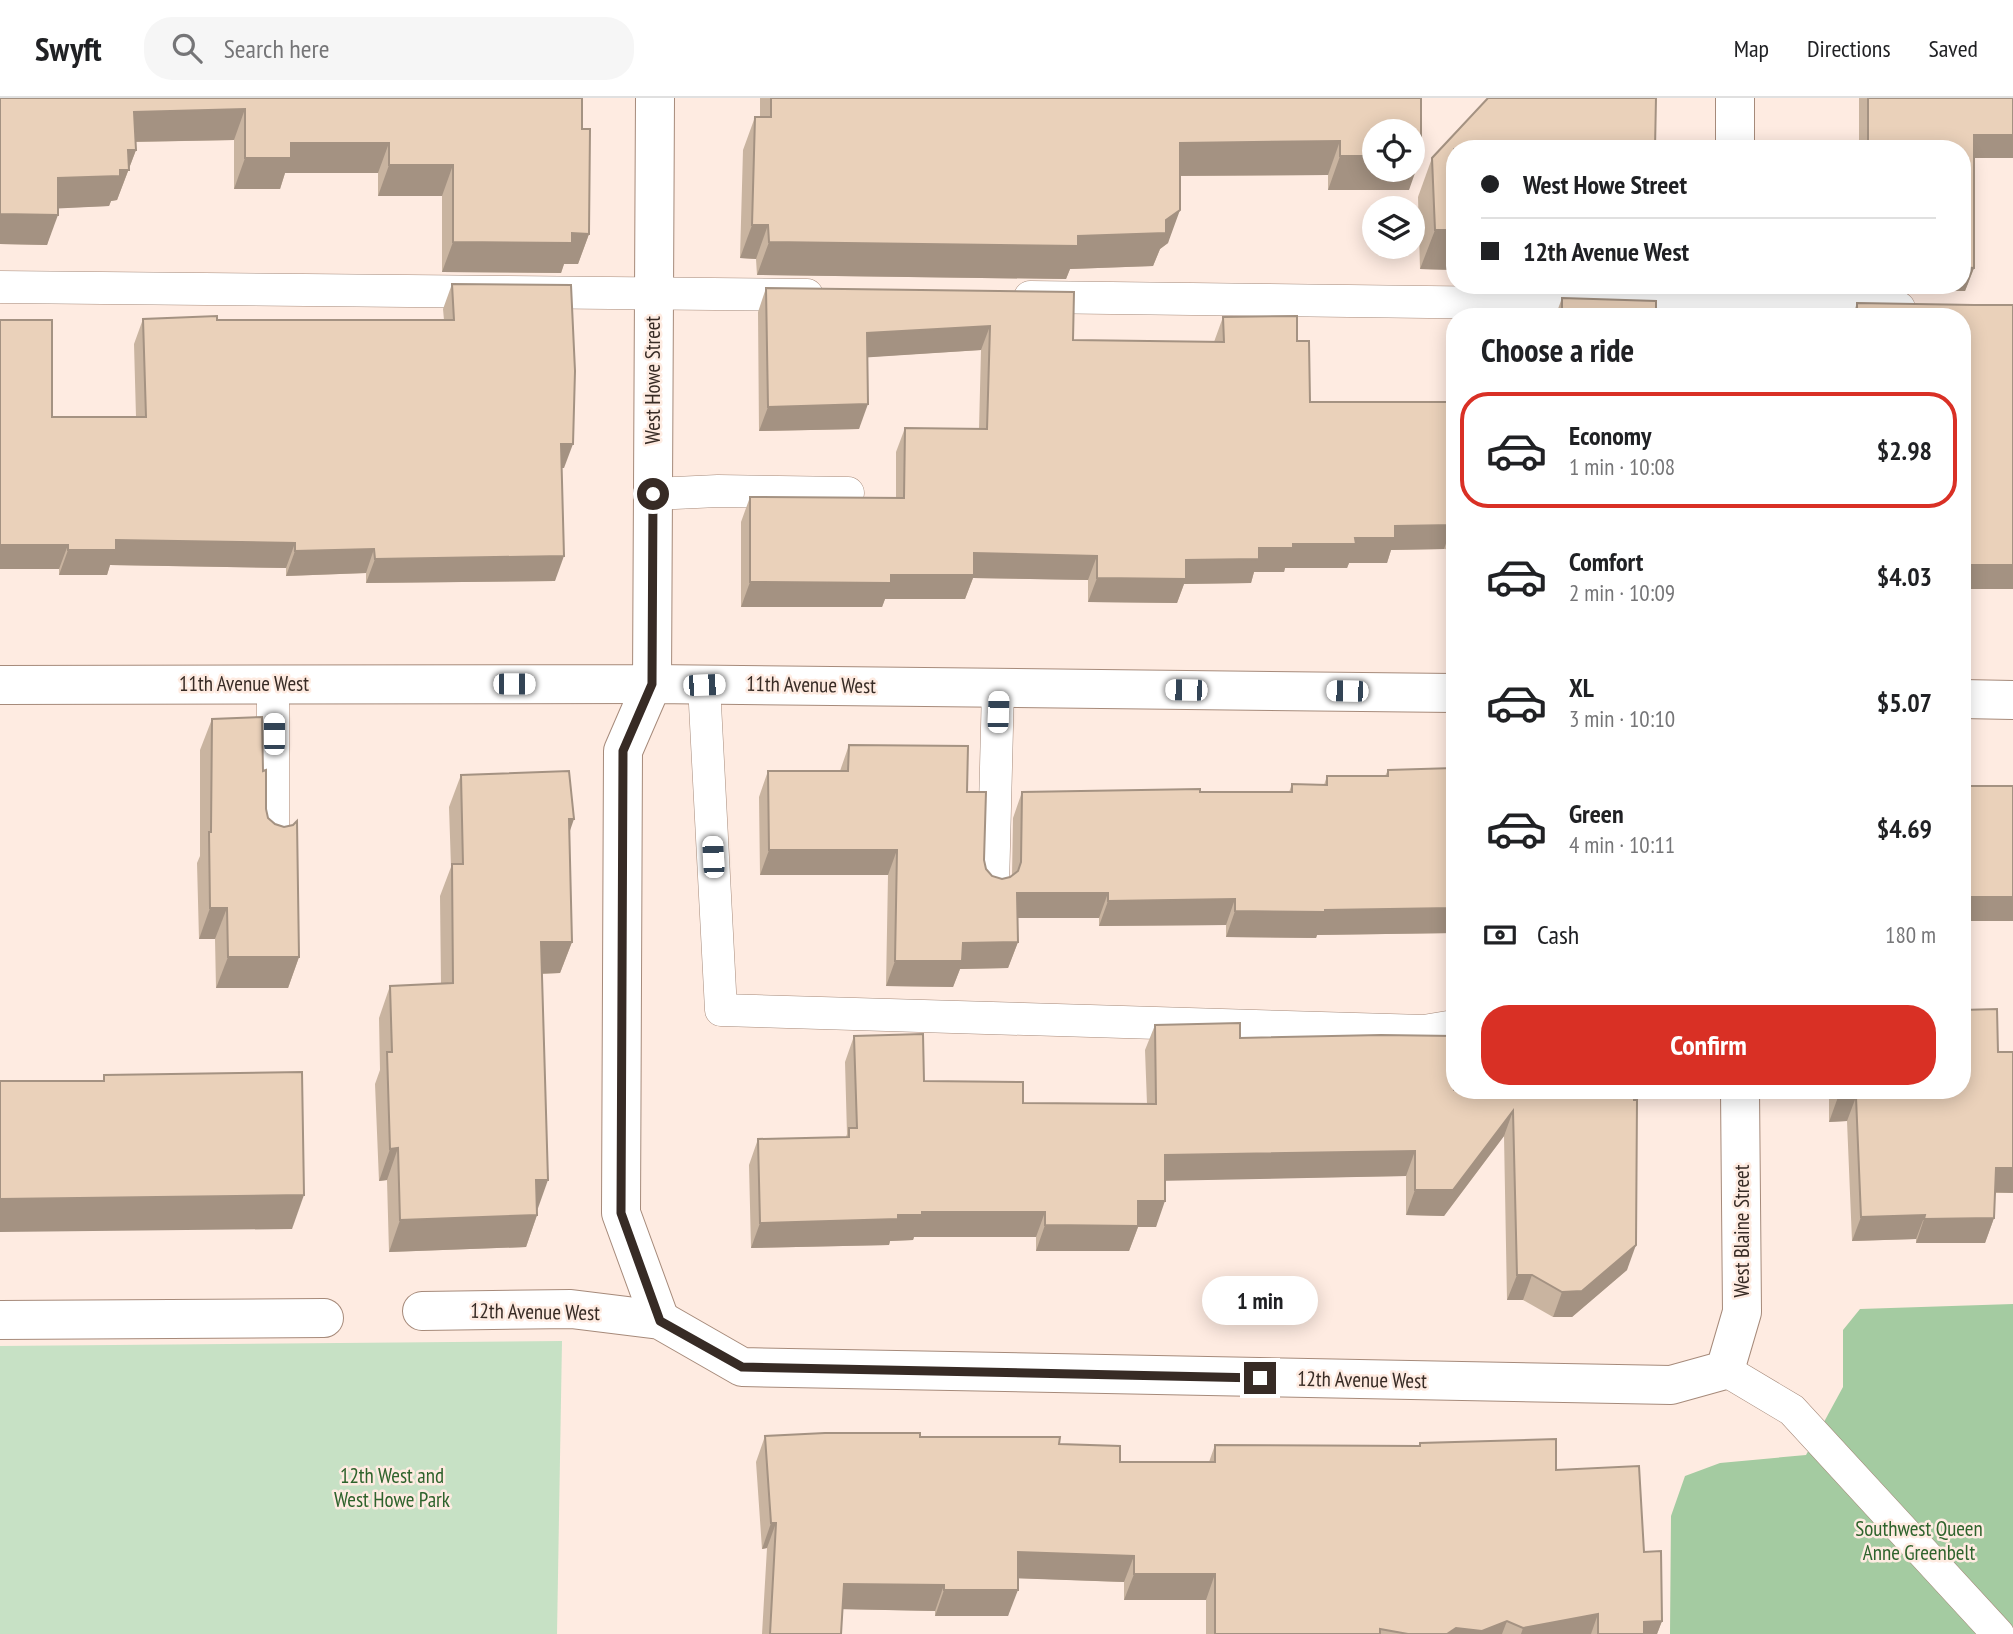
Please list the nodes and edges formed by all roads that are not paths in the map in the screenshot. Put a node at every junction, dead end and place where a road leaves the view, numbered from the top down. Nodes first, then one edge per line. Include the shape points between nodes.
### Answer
1 (655, 98) edge
2 (1735, 98) edge
3 (1735, 140) edge
4 (0, 287) edge
5 (654, 293) junction
6 (830, 295) edge
7 (998, 297) edge
8 (1735, 303) edge
9 (1898, 308) edge
10 (848, 493) dead end
11 (653, 494) junction
12 (274, 684) junction
13 (652, 684) junction
14 (0, 685) edge
15 (704, 685) junction
16 (998, 688) junction
17 (1446, 692) edge
18 (1971, 699) edge
19 (2013, 700) edge
20 (274, 840) edge
21 (993, 886) edge
22 (1446, 1027) edge
23 (1740, 1099) edge
24 (422, 1311) dead end
25 (324, 1318) dead end
26 (0, 1320) edge
27 (660, 1321) junction
28 (1725, 1370) junction
29 (1998, 1634) edge

1 - 5 street, West Howe Street
2 - 3 street
4 - 5 lane
5 - 6 lane
5 - 11 street, West Howe Street
7 - 8 lane
8 - 9 lane
10 - 11 lane
11 - 13 street, West Howe Street
12 - 13 street, 11th Avenue West
12 - 14 street, 11th Avenue West
12 - 20 lane
13 - 15 street, 11th Avenue West
13 - 27 street, West Howe Street via 623,751 621,1213
15 - 16 street, 11th Avenue West
15 - 22 lane via 721,1010 1424,1031
16 - 17 street, 11th Avenue West
16 - 21 lane
18 - 19 street
23 - 28 street, West Blaine Street via 1742,1312
24 - 27 street, 12th Avenue West via 571,1309
25 - 26 street
27 - 28 street, 12th Avenue West via 742,1367 1671,1385
28 - 29 lane via 1792,1410

